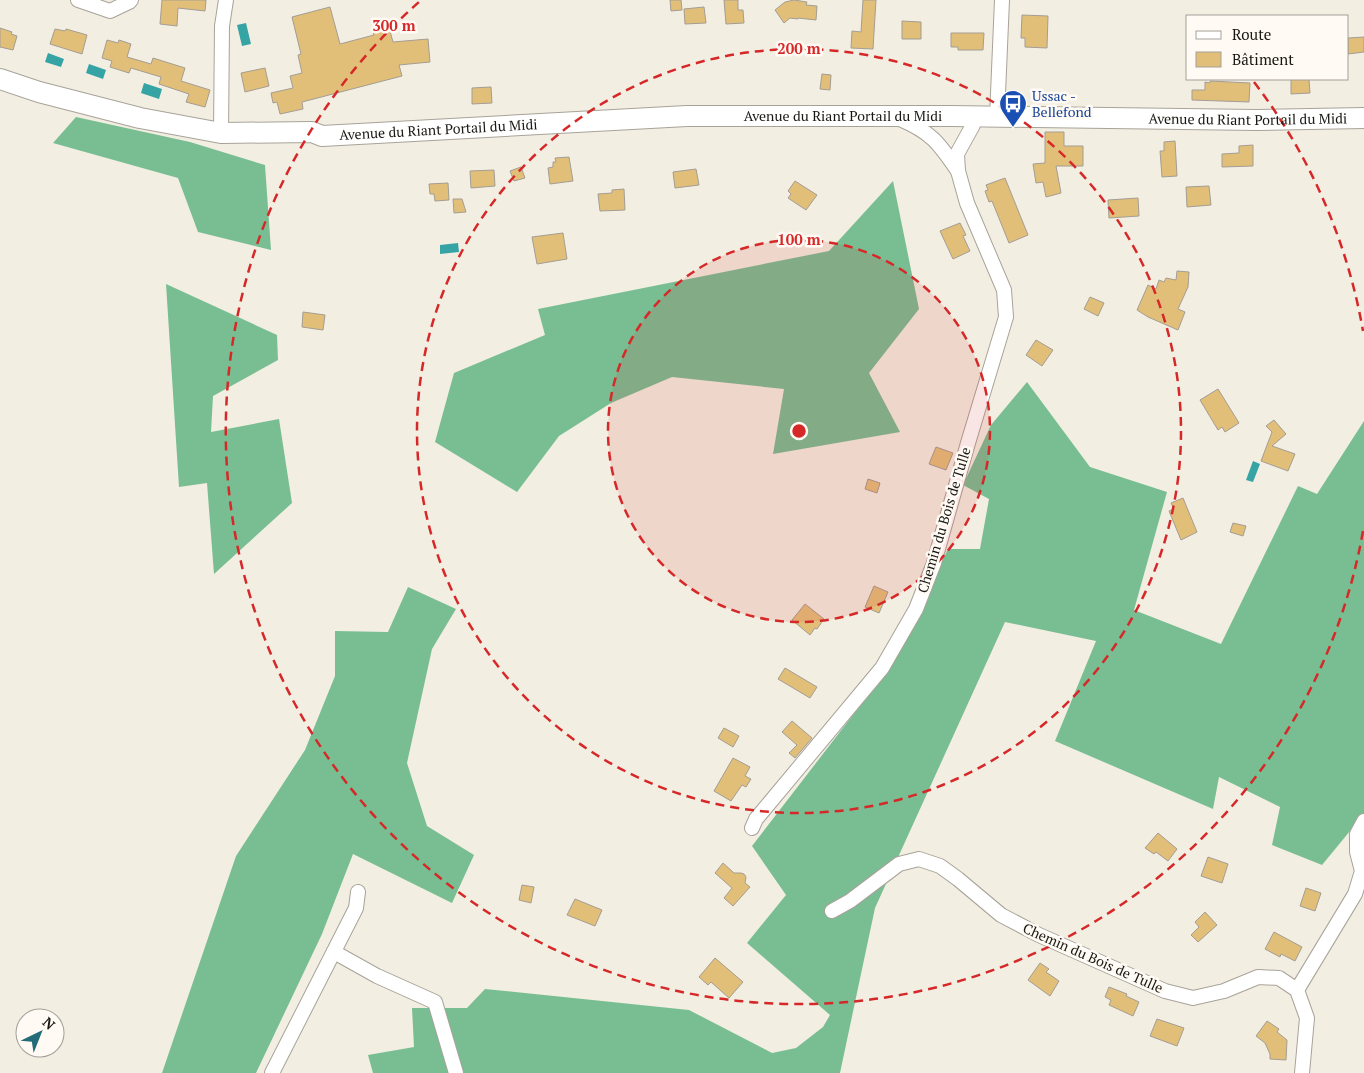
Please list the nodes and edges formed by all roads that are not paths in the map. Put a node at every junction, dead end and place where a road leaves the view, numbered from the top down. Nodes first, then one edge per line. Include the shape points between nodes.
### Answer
1 (78, 0) edge
2 (131, 0) edge
3 (226, 0) edge
4 (1002, 0) edge
5 (0, 79) edge
6 (892, 116) junction
7 (974, 116) junction
8 (997, 117) junction
9 (1364, 118) edge
10 (221, 133) junction
11 (958, 171) junction
12 (1364, 821) edge
13 (752, 828) dead end
14 (358, 892) dead end
15 (832, 911) dead end
16 (334, 952) junction
17 (1297, 990) junction
18 (272, 1073) edge
19 (456, 1073) edge
20 (1302, 1073) edge

1 - 2 street via 110,11
3 - 10 street via 222,26
4 - 8 street
5 - 10 main road, Avenue du Riant Portail du Midi via 140,118
6 - 7 main road, Avenue du Riant Portail du Midi
6 - 10 main road, Avenue du Riant Portail du Midi via 687,116 322,136 312,132
6 - 11 street, Chemin du Bois de Tulle via 927,133
7 - 8 main road, Avenue du Riant Portail du Midi
7 - 11 street, Chemin du Bois de Tulle via 957,154
8 - 9 main road, Avenue du Riant Portail du Midi
11 - 13 street, Chemin du Bois de Tulle via 967,203 1004,290 1006,317 934,563 916,609 882,668
12 - 17 street via 1357,834 1362,871 1355,894
14 - 16 street via 356,908
15 - 17 street, Chemin du Bois de Tulle via 899,864 919,859 940,866 1001,915 1165,991 1193,998 1224,991 1258,976 1278,978
16 - 18 street
16 - 19 street via 377,976 436,1002
17 - 20 street via 1307,1018

